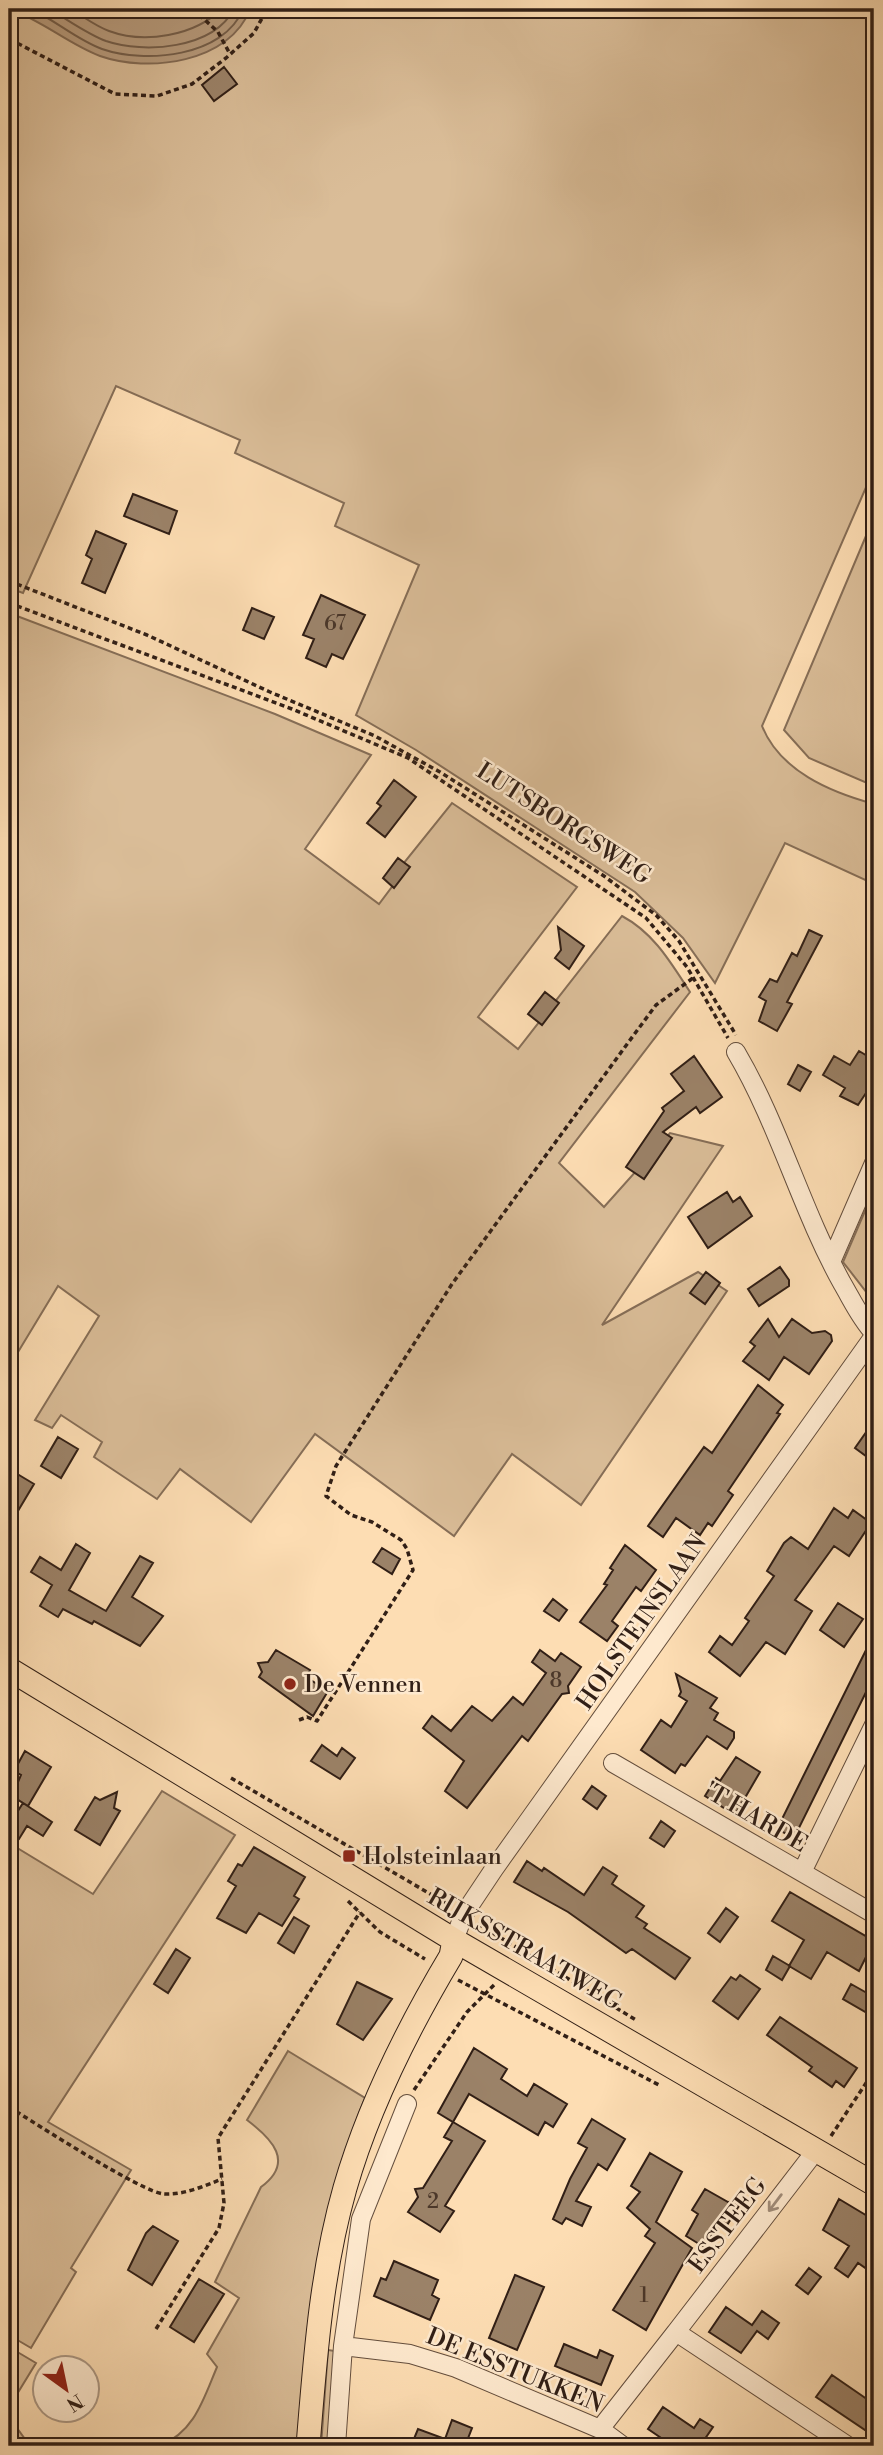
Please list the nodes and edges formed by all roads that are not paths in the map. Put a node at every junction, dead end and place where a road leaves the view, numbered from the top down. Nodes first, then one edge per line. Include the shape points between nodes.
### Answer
1 (736, 1052) road end
2 (874, 1163) edge
3 (831, 1262) junction
4 (874, 1334) edge
5 (9, 1669) edge
6 (874, 1725) edge
7 (613, 1763) dead end
8 (802, 1872) junction
9 (874, 1914) edge
10 (454, 1940) junction
11 (407, 2104) road end
12 (824, 2142) junction
13 (874, 2184) edge
14 (677, 2332) junction
15 (343, 2346) junction
16 (600, 2429) junction
17 (308, 2446) edge
18 (336, 2446) edge
19 (623, 2446) edge
20 (848, 2446) edge

1 - 3 street via 754,1082
2 - 3 street
3 - 4 street
4 - 10 street, HOLSTEINSLAAN via 464,1914
5 - 10 main road, RIJKSSTRAATWEG
6 - 8 street
7 - 8 street, 'T HARDE
8 - 9 street, 'T HARDE
10 - 12 main road, RIJKSSTRAATWEG
10 - 17 main road via 443,1971 381,2091 344,2191 316,2345
11 - 15 street via 361,2218
12 - 13 main road, RIJKSSTRAATWEG
12 -> 14 street, ESSTEEG
14 - 16 street, ESSTEEG
14 - 20 street
15 - 16 street, DE ESSTUKKEN via 410,2354 456,2368
15 - 18 street
16 - 19 street, DE ESSTUKKEN

